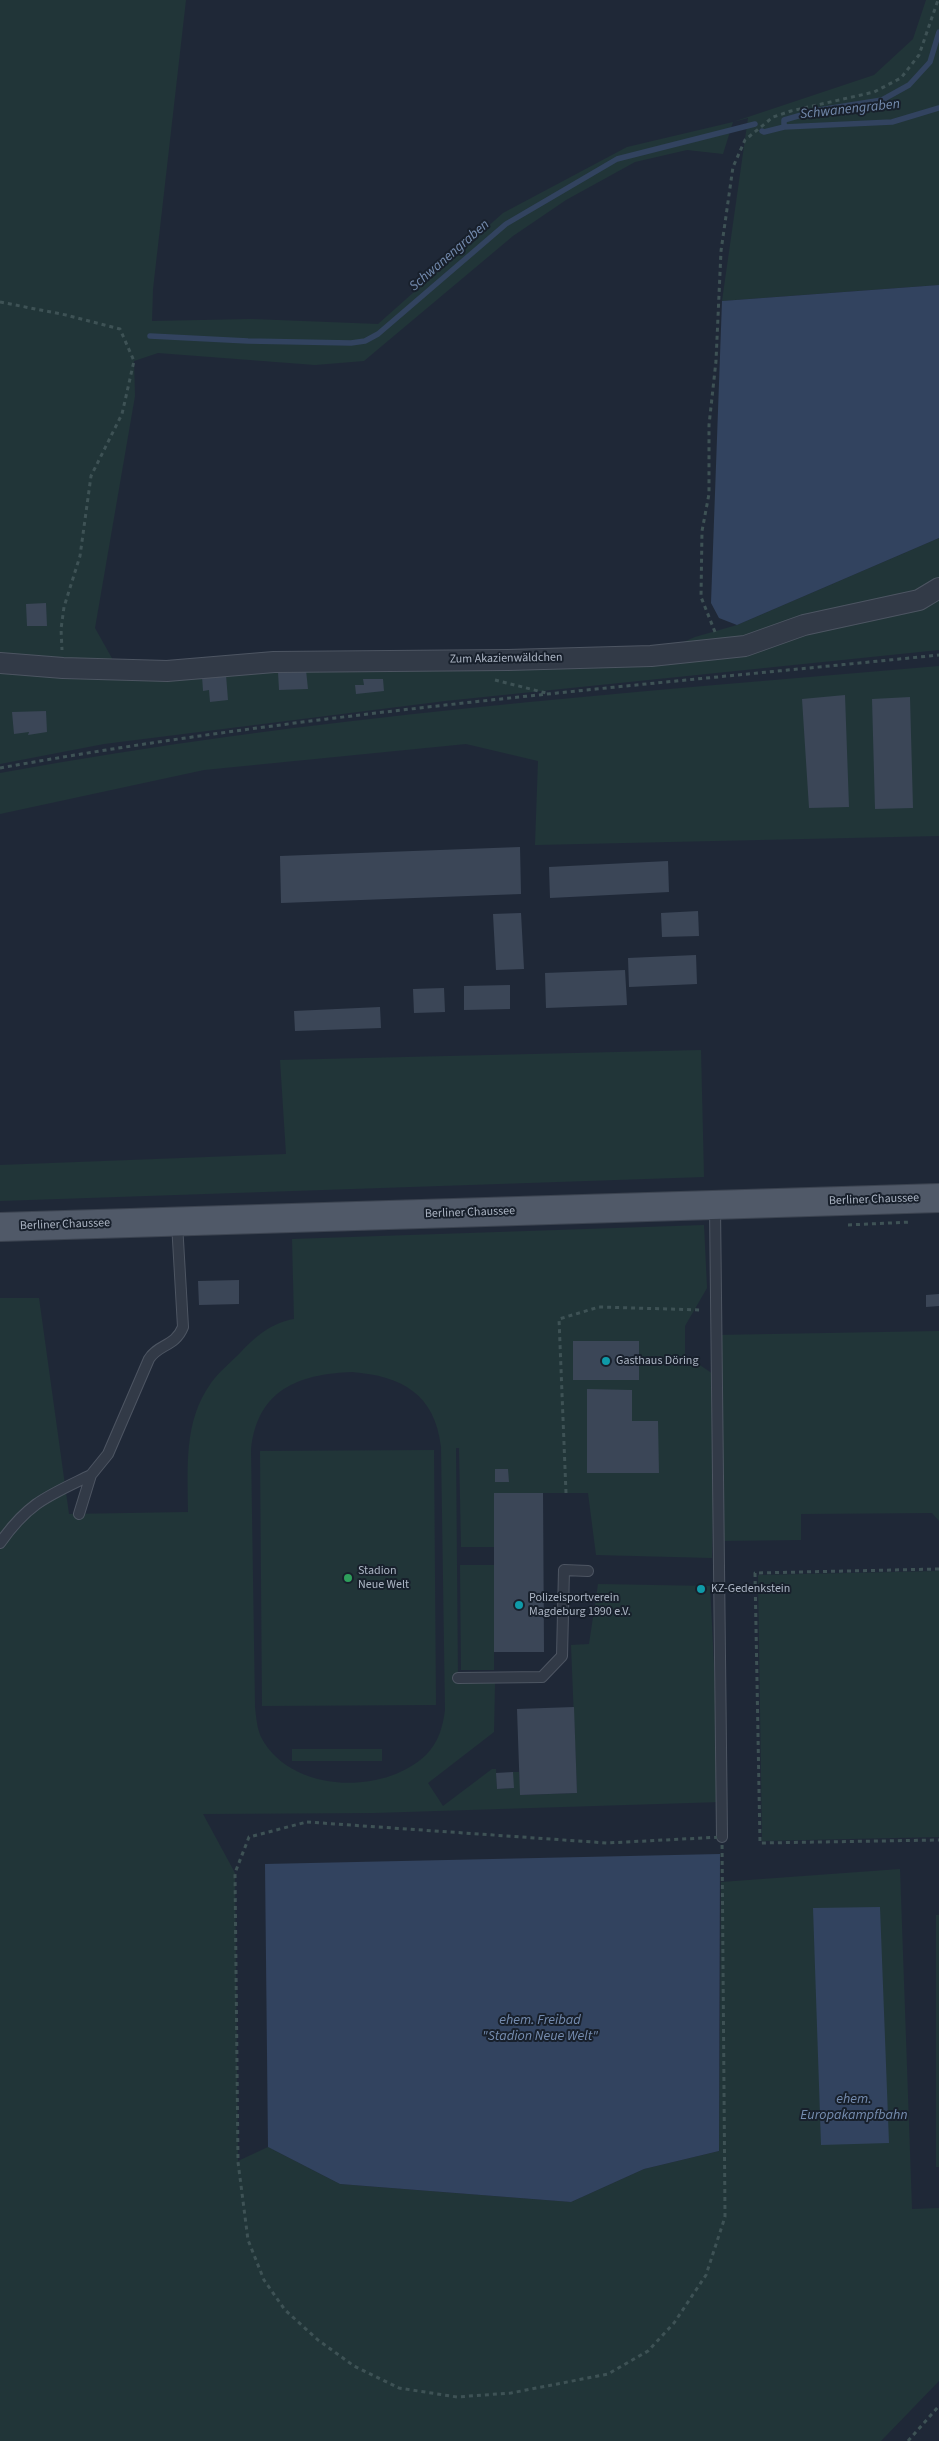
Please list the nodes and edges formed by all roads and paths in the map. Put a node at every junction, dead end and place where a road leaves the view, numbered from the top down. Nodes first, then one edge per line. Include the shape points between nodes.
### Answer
1 (938, 0) edge
2 (0, 302) edge
3 (939, 588) edge
4 (745, 646) junction
5 (939, 655) edge
6 (0, 663) edge
7 (63, 668) junction
8 (486, 678) dead end
9 (553, 694) junction
10 (0, 768) edge
11 (939, 1198) edge
12 (715, 1206) junction
13 (177, 1222) junction
14 (0, 1228) edge
15 (716, 1311) junction
16 (91, 1475) junction
17 (566, 1493) dead end
18 (79, 1514) dead end
19 (0, 1543) edge
20 (939, 1569) edge
21 (588, 1571) dead end
22 (755, 1591) junction
23 (719, 1593) junction
24 (458, 1678) dead end
25 (722, 1837) junction
26 (939, 1840) edge
27 (939, 2406) edge
28 (908, 2441) edge

1 - 4 path via 919,55 901,78 874,92 773,117 745,140 733,167 721,250 716,361 709,425 709,494 702,531 701,597 715,633
2 - 7 path via 120,329 134,361 122,414 91,476 80,556 64,606 61,629
3 - 4 street, Zum Akazienwäldchen via 919,600 804,626
4 - 7 street, Zum Akazienwäldchen via 632,657 274,662 167,671
5 - 9 path
6 - 7 street, Zum Akazienwäldchen
8 - 9 path
9 - 10 path via 104,749
11 - 12 main road, Berliner Chaussee
12 - 13 main road, Berliner Chaussee
12 - 15 lane
13 - 14 main road, Berliner Chaussee
13 - 16 lane via 183,1327 175,1340 152,1354 108,1454
15 - 17 path via 599,1307 559,1319
15 - 23 lane
16 - 18 lane
16 - 19 lane via 25,1511
20 - 22 path via 755,1573
21 - 24 lane via 564,1570 562,1656 542,1677
22 - 23 path
22 - 26 path via 760,1843
23 - 25 lane
25 - 25 path via 607,1843 307,1822 248,1837 235,1873 238,2162 248,2240 269,2288 285,2310 318,2340 354,2366 399,2388 457,2397 511,2394 608,2374 648,2351 674,2323 706,2275 724,2217
27 - 28 path

